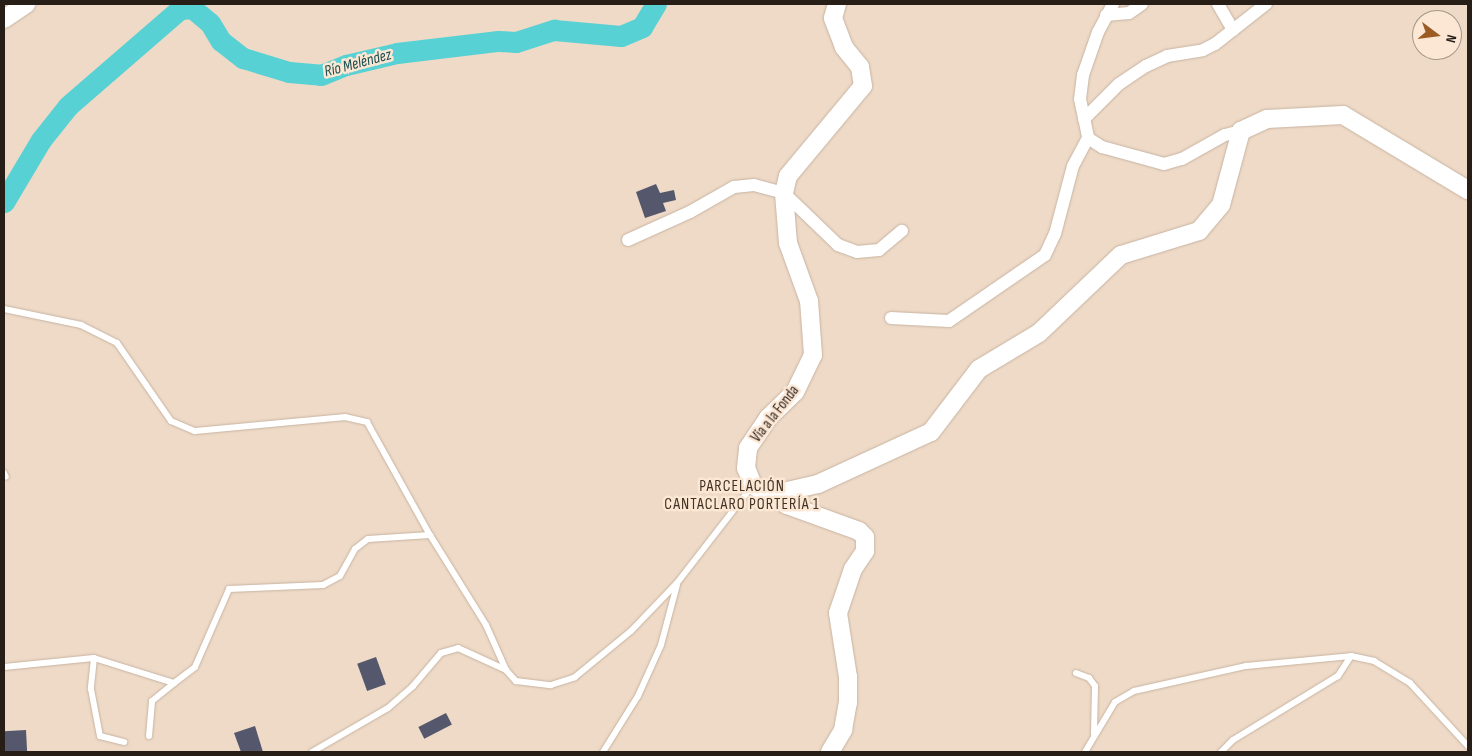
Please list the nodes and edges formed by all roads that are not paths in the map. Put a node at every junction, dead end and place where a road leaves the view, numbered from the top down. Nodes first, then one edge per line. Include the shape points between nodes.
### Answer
1 (26, 4) edge
2 (836, 4) edge
3 (1113, 4) edge
4 (1142, 4) edge
5 (1218, 4) edge
6 (1266, 4) edge
7 (1106, 15) junction
8 (4, 19) edge
9 (1233, 30) junction
10 (1084, 119) junction
11 (1241, 131) junction
12 (1088, 138) junction
13 (1468, 190) edge
14 (784, 193) junction
15 (902, 231) dead end
16 (628, 240) dead end
17 (4, 309) edge
18 (891, 318) dead end
19 (753, 485) junction
20 (770, 495) junction
21 (430, 535) junction
22 (677, 583) junction
23 (1351, 656) junction
24 (94, 658) junction
25 (4, 667) edge
26 (506, 670) junction
27 (1076, 673) dead end
28 (174, 682) junction
29 (149, 736) dead end
30 (1094, 736) junction
31 (124, 742) dead end
32 (1468, 746) edge
33 (312, 752) edge
34 (603, 752) edge
35 (830, 752) edge
36 (1085, 752) edge
37 (1221, 752) edge

1 - 8 street
2 - 14 street, Vía a la Fonda via 833,18 844,47 860,67 863,86 788,176
3 - 7 street
4 - 7 street via 1130,13
5 - 9 street
6 - 9 street
7 - 10 street via 1084,75 1080,99
9 - 10 street via 1203,50 1167,56 1146,66 1119,84
10 - 12 street
11 - 12 street via 1164,164 1102,147
11 - 13 street via 1267,118 1343,115
11 - 20 street via 1221,205 1199,231 1121,255 1039,333 979,369 931,432 818,484
12 - 18 street via 1073,166 1054,240 1045,255 949,321
14 - 15 street via 838,245 857,252 879,250
14 - 16 street via 754,185 734,187 690,212
14 - 19 street, Vía a la Fonda via 788,243 809,301 813,355 795,392 768,418 748,448 746,468
17 - 21 lane via 81,326 117,343 171,421 195,431 345,417 367,422
19 - 20 street
19 - 22 lane
20 - 35 street via 787,505 859,531 865,537 864,551 838,613 840,648 848,677 848,703 843,730
21 - 26 lane via 486,625
21 - 28 lane via 368,538 355,549 340,576 323,584 229,589 195,667
22 - 26 lane via 631,631 575,678 551,685 516,681
22 - 34 lane via 661,645 638,696
23 - 30 lane via 1246,666 1134,691 1115,702
23 - 32 lane via 1374,661 1410,683
23 - 37 lane via 1338,676 1233,740
24 - 25 lane
24 - 28 lane
24 - 31 lane via 91,689 100,736
26 - 33 lane via 458,648 441,653 413,686 388,708
27 - 30 lane via 1089,678 1095,686
28 - 29 lane via 152,701
30 - 36 lane

